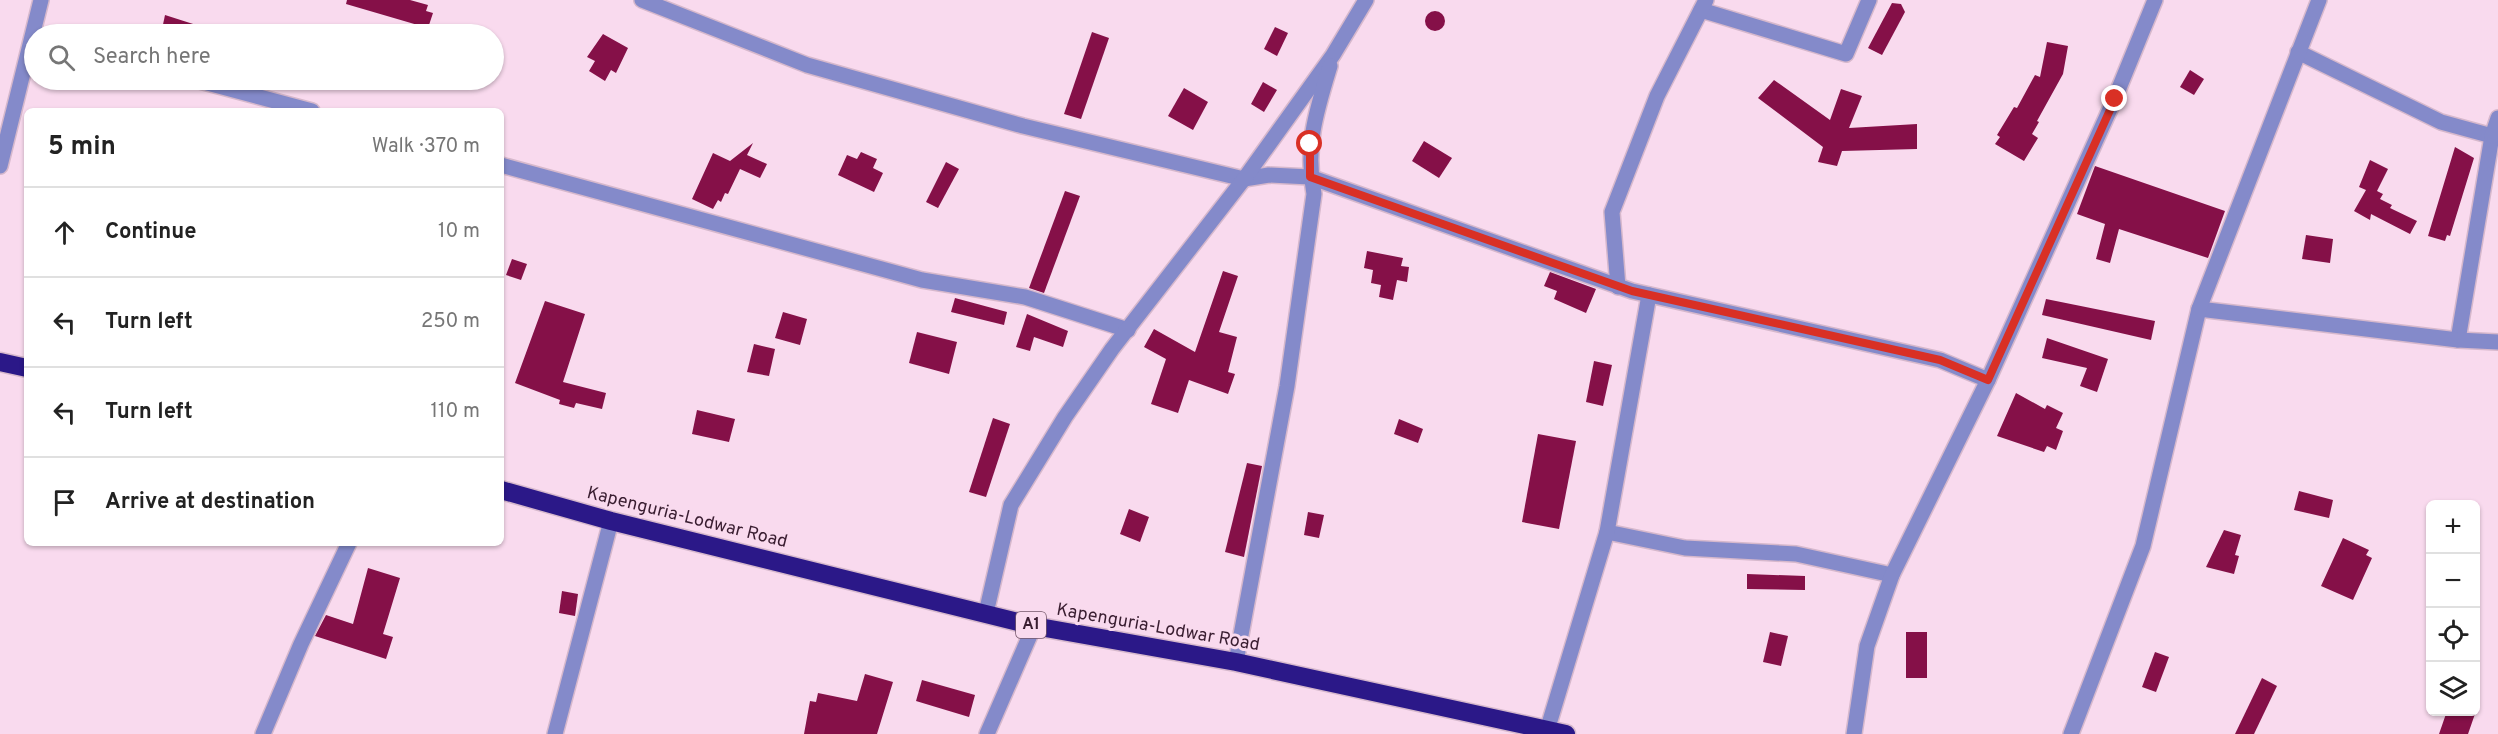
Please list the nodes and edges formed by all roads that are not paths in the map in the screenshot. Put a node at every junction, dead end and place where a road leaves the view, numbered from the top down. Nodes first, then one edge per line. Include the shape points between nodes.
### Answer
1 (40, 0) edge
2 (642, 0) edge
3 (1869, 0) edge
4 (2155, 0) edge
5 (2319, 0) edge
6 (1363, 1) edge
7 (1704, 5) edge
8 (35, 24) edge
9 (2298, 52) junction
10 (1333, 55) junction
11 (24, 71) edge
12 (233, 90) edge
13 (301, 108) edge
14 (2498, 118) edge
15 (2492, 136) junction
16 (0, 166) edge
17 (504, 166) edge
18 (1310, 177) junction
19 (1244, 179) junction
20 (1618, 286) junction
21 (1649, 295) junction
22 (2199, 309) junction
23 (1128, 330) junction
24 (2458, 340) junction
25 (2498, 342) edge
26 (0, 362) edge
27 (24, 367) edge
28 (1988, 380) junction
29 (504, 491) edge
30 (611, 521) junction
31 (1607, 532) junction
32 (348, 546) edge
33 (1892, 575) junction
34 (986, 613) junction
35 (1034, 626) junction
36 (1236, 663) junction
37 (1547, 732) edge
38 (263, 734) edge
39 (555, 734) edge
40 (987, 734) edge
41 (1566, 734) edge
42 (1854, 734) edge
43 (2072, 734) edge

1 - 8 street
2 - 19 street via 807,65 1023,126
3 - 7 street via 1846,54
4 - 28 street via 2115,99
5 - 9 street
6 - 10 street
7 - 20 street via 1657,96 1612,212
9 - 15 street via 2441,122
9 - 22 street
10 - 18 street via 1313,126
10 - 19 street
11 - 16 street
12 - 13 street
14 - 15 street
15 - 24 street
17 - 23 street via 922,280 1025,297
18 - 19 street via 1269,175
18 - 20 street
18 - 36 street via 1314,194 1287,386
19 - 23 street
20 - 21 street
21 - 28 street via 1940,360
21 - 31 street
22 - 24 street
22 - 43 street via 2143,546
23 - 34 street via 1065,417 1011,505
24 - 25 street
26 - 27 highway
28 - 33 street
29 - 30 highway, Kapenguria-Lodwar Road / A1
30 - 34 highway, Kapenguria-Lodwar Road / A1
30 - 39 street
31 - 33 street via 1685,548 1796,554
31 - 37 street
32 - 38 street
33 - 42 street via 1867,646
34 - 35 highway, Kapenguria-Lodwar Road / A1
35 - 36 highway, Kapenguria-Lodwar Road / A1
35 - 40 street
36 - 37 highway, Kapenguria-Lodwar Road / A1
37 - 41 highway, Kapenguria-Lodwar Road / A1

